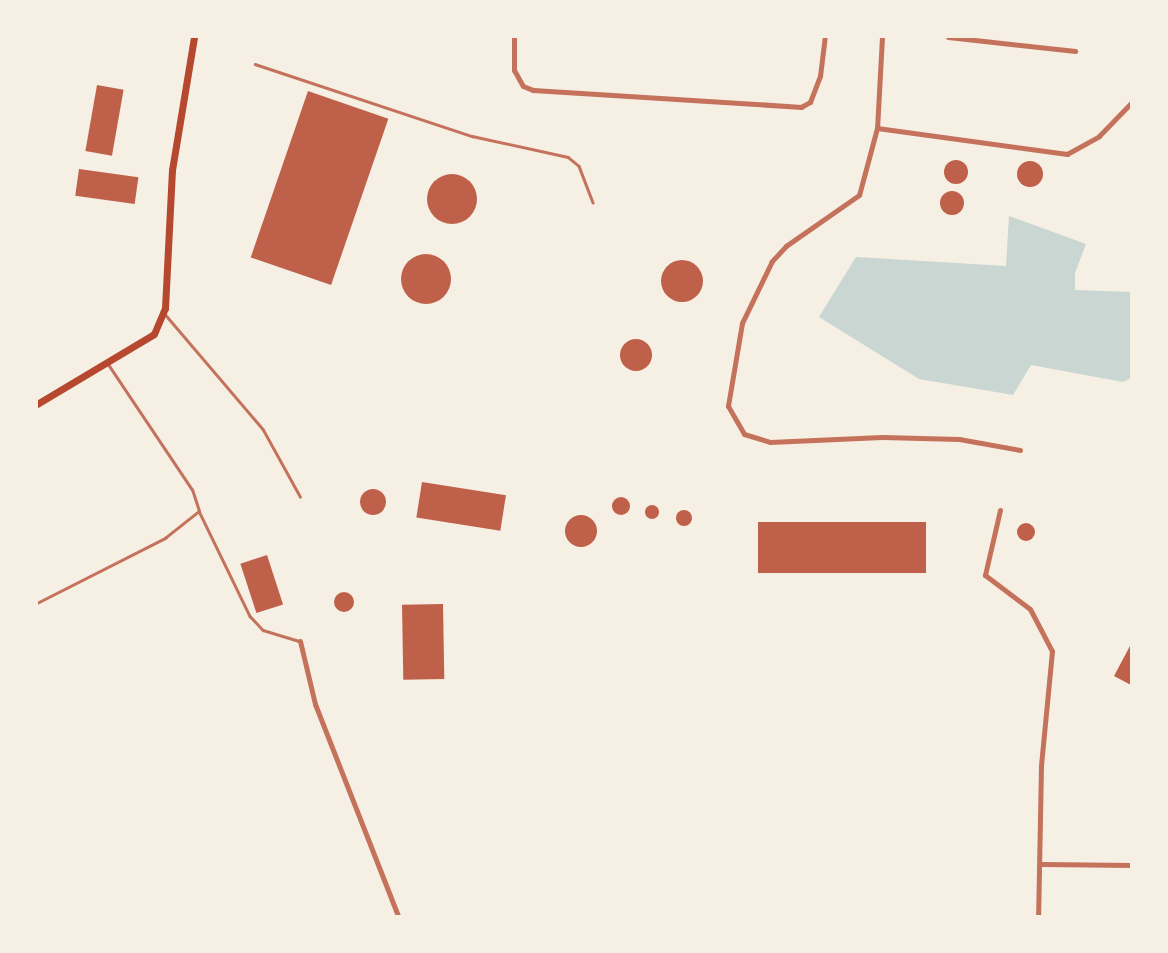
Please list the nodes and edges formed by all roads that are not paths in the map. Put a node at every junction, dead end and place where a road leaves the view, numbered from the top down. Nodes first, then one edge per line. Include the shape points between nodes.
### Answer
1 (194, 37) edge
2 (514, 37) edge
3 (825, 37) edge
4 (882, 37) edge
5 (948, 37) edge
6 (1075, 51) dead end
7 (255, 64) dead end
8 (1131, 103) edge
9 (877, 128) junction
10 (593, 202) dead end
11 (163, 312) junction
12 (107, 363) junction
13 (37, 404) edge
14 (1020, 450) dead end
15 (300, 496) dead end
16 (1000, 509) dead end
17 (199, 511) junction
18 (37, 603) edge
19 (300, 641) joint
20 (1042, 864) junction
21 (1131, 865) edge
22 (398, 916) edge
23 (1038, 916) edge

1 - 11 main road via 172,170
2 - 3 street via 514,70 523,86 533,90 801,107 810,102 820,76
4 - 9 street
5 - 6 street
7 - 10 lane via 472,136 568,157 579,166
8 - 9 street via 1099,136 1068,154
9 - 14 street via 859,195 772,261 742,323 728,406 744,434 769,442 959,439
11 - 12 main road via 154,334
11 - 15 lane via 262,429
12 - 13 main road
12 - 17 lane via 192,490
16 - 20 street via 985,575 1030,609 1052,651 1041,766
17 - 18 lane via 165,538
17 - 19 lane via 250,615 263,630
19 - 22 street via 314,704
20 - 21 street
20 - 23 street

